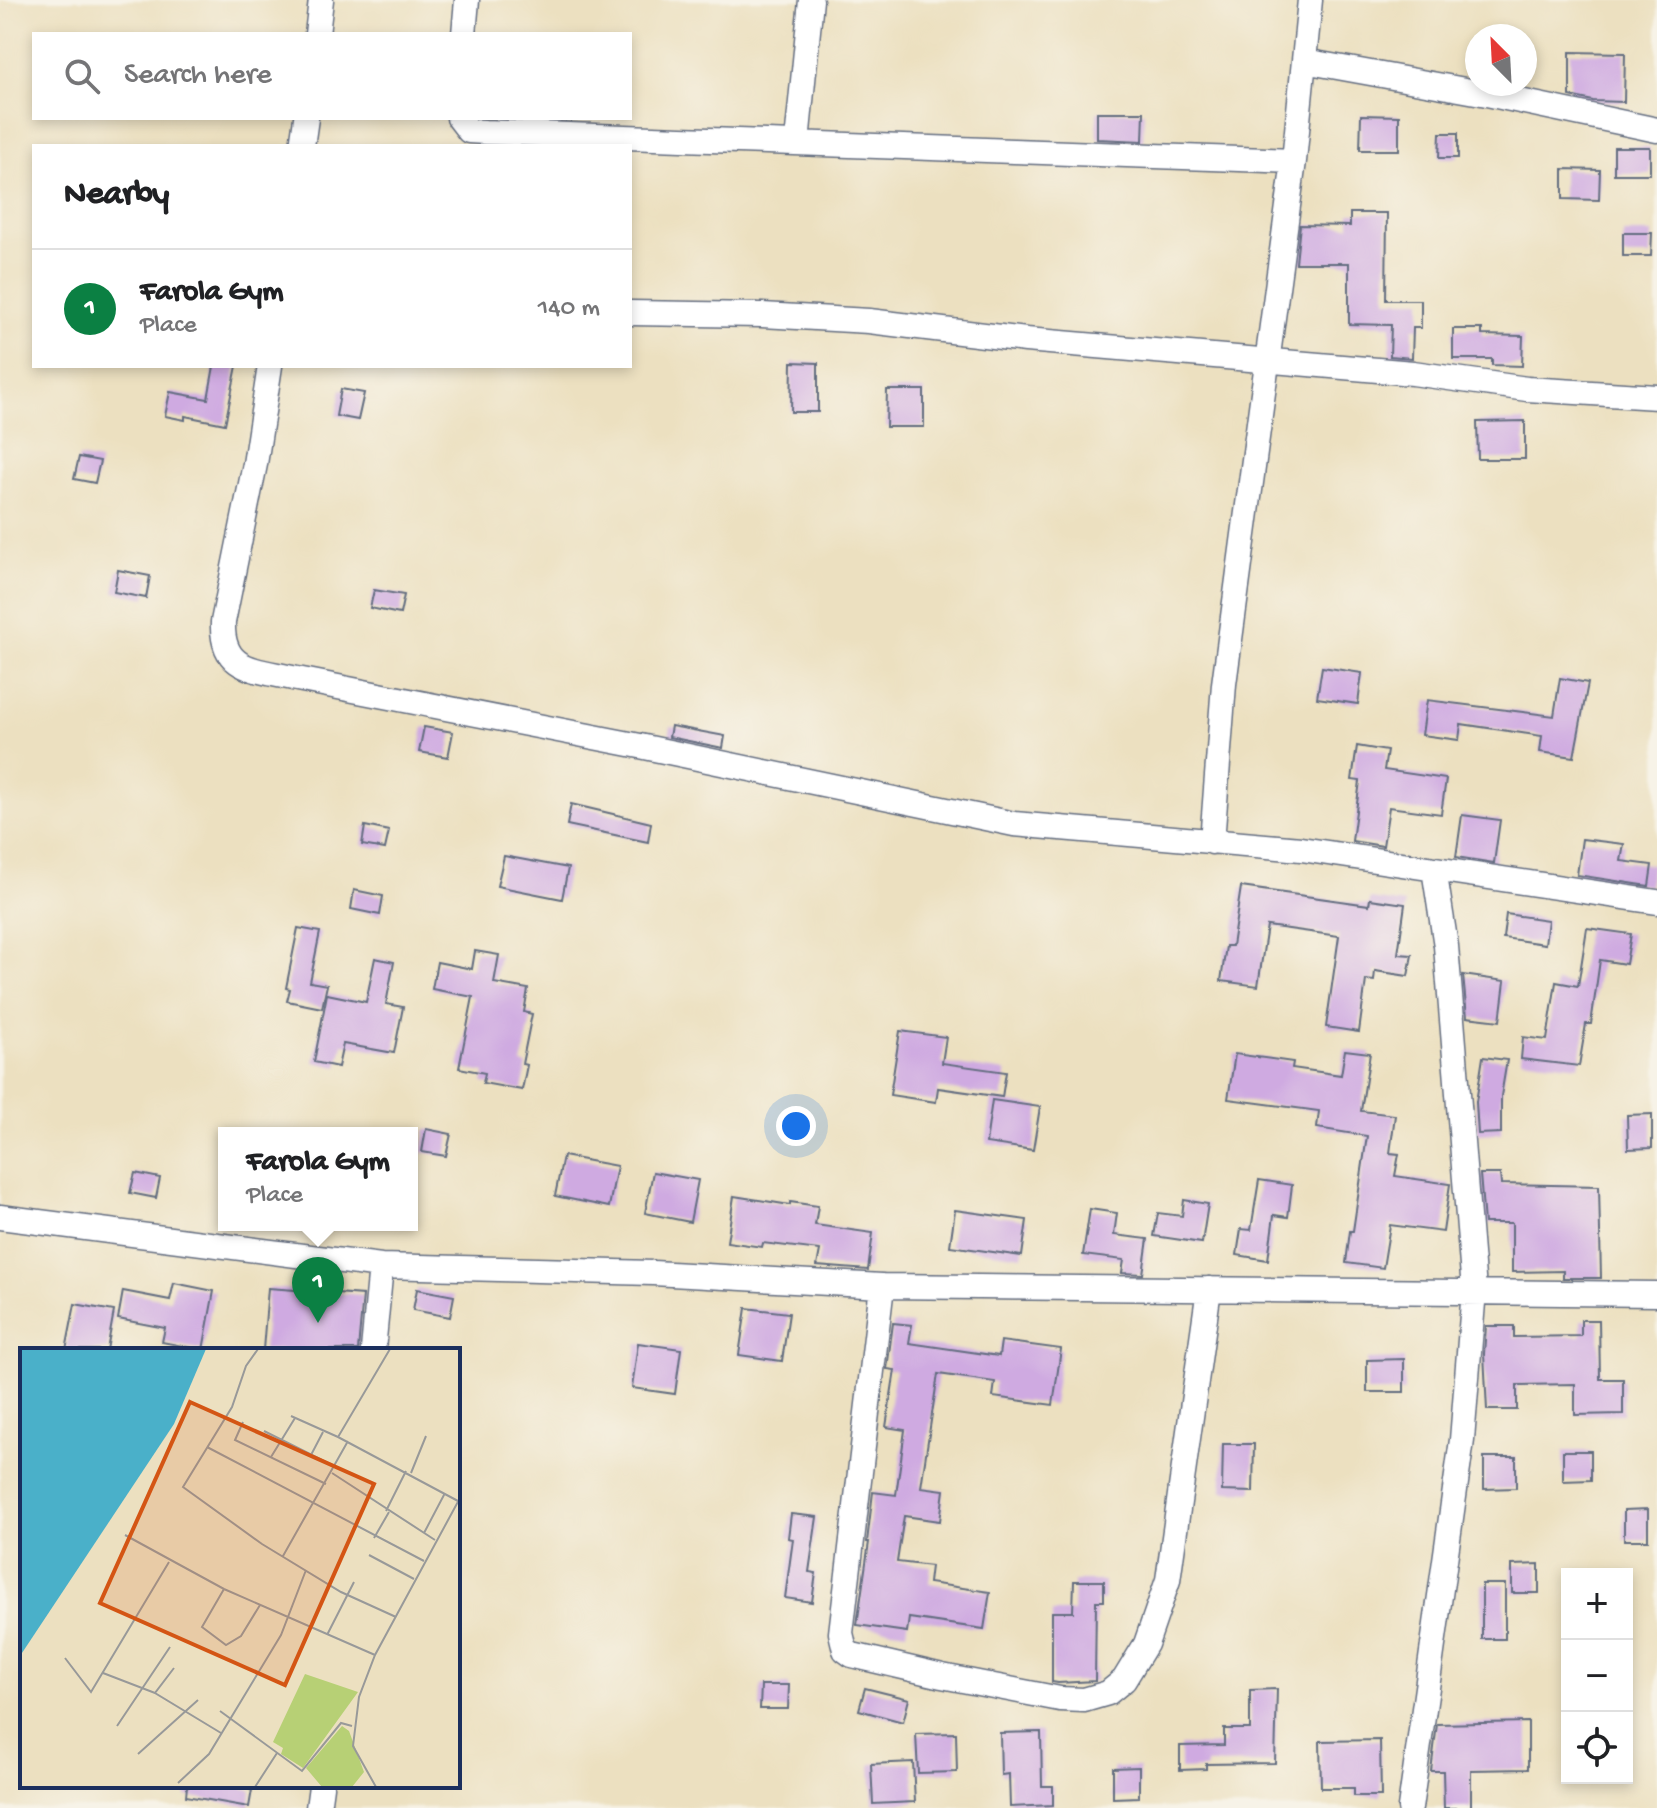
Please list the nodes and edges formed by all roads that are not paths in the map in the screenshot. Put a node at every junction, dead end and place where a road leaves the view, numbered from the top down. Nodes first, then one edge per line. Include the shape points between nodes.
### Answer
1 (321, 0) edge
2 (467, 0) edge
3 (811, 0) edge
4 (1310, 0) edge
5 (317, 32) edge
6 (464, 32) edge
7 (1304, 61) junction
8 (306, 120) edge
9 (461, 120) edge
10 (1657, 130) edge
11 (797, 142) junction
12 (302, 144) edge
13 (1294, 161) junction
14 (632, 313) edge
15 (1268, 361) junction
16 (270, 368) edge
17 (1657, 397) edge
18 (1212, 842) junction
19 (1434, 869) junction
20 (1657, 902) edge
21 (0, 1217) edge
22 (381, 1266) junction
23 (882, 1286) junction
24 (1209, 1289) junction
25 (1474, 1290) junction
26 (1657, 1294) edge
27 (373, 1348) edge
28 (321, 1788) edge
29 (318, 1808) edge
30 (1410, 1808) edge

1 - 5 street
2 - 6 street
3 - 11 street
4 - 7 street
7 - 10 street
7 - 13 street
8 - 12 street
9 - 11 street via 469,131
11 - 13 street
13 - 15 street
14 - 15 street via 869,321
15 - 17 street via 1527,389
15 - 18 street via 1224,684
16 - 18 street via 223,622 226,651 242,665 1014,824
18 - 19 street
19 - 20 street
19 - 25 street via 1446,946
21 - 22 street
22 - 23 street
22 - 27 street
23 - 24 street
23 - 24 street via 842,1624 845,1650 942,1676 1084,1700 1108,1693 1124,1680 1146,1644 1168,1580
24 - 25 street
25 - 26 street
25 - 30 street via 1460,1456
28 - 29 street

